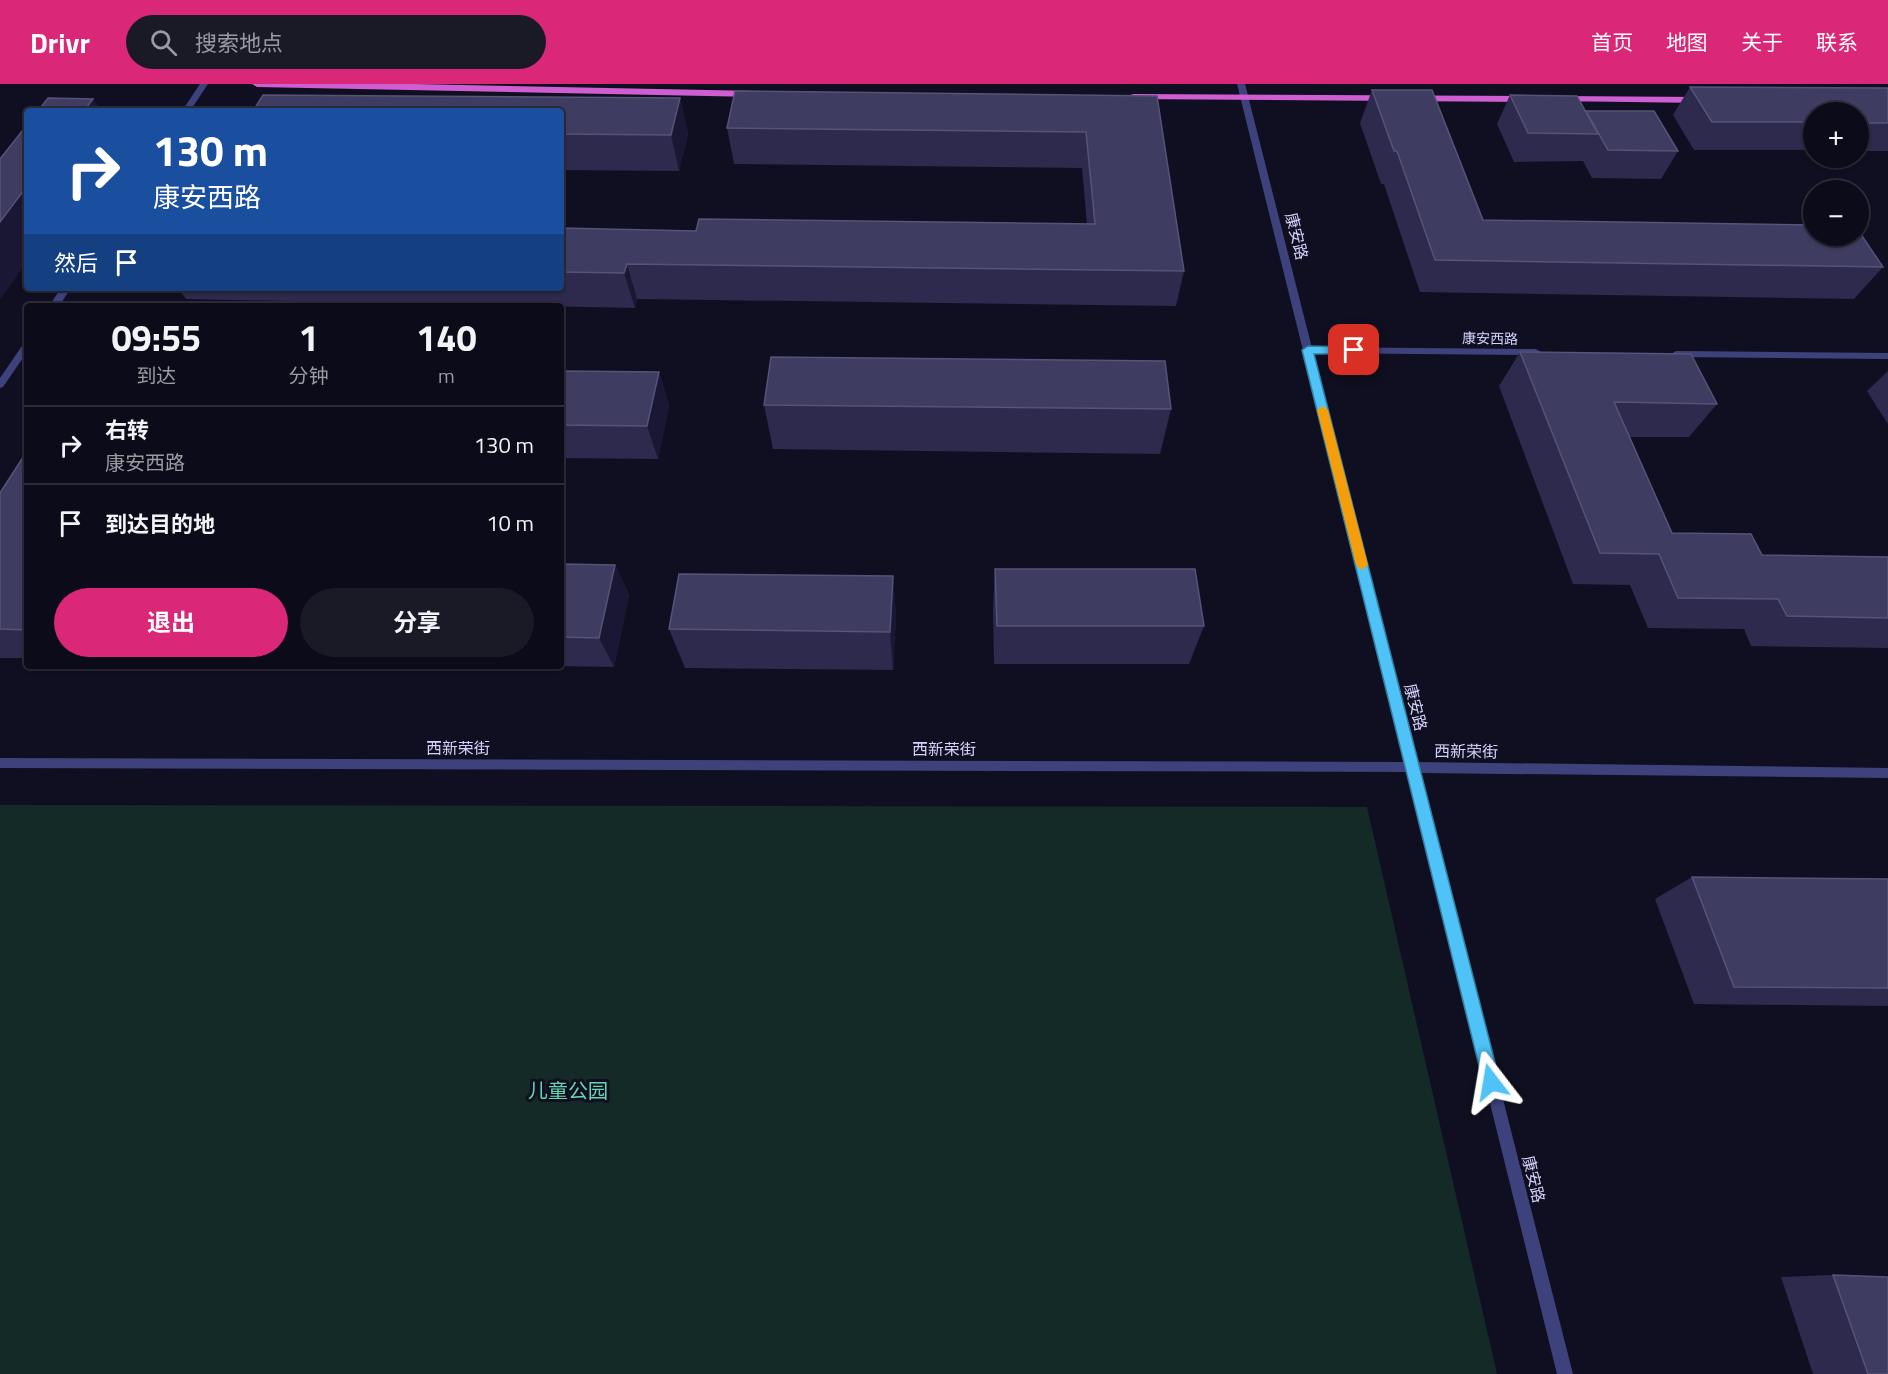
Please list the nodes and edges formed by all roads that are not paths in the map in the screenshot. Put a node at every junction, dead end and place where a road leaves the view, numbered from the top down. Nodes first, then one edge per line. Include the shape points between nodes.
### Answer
1 (204, 84) edge
2 (257, 84) edge
3 (1241, 84) edge
4 (764, 94) edge
5 (1127, 97) edge
6 (1244, 97) junction
7 (1709, 100) edge
8 (188, 108) edge
9 (24, 349) edge
10 (1308, 350) junction
11 (1545, 352) edge
12 (1663, 354) edge
13 (1888, 356) edge
14 (0, 385) edge
15 (0, 763) edge
16 (1412, 767) junction
17 (1888, 773) edge
18 (1565, 1374) edge

1 - 8 street
2 - 4 highway
3 - 6 street, 康安路
5 - 6 highway
6 - 7 highway
6 - 10 street, 康安路
9 - 14 street
10 - 11 street, 康安西路
10 - 16 street, 康安路
12 - 13 street
15 - 16 street, 西新荣街
16 - 17 street, 西新荣街
16 - 18 street, 康安路

